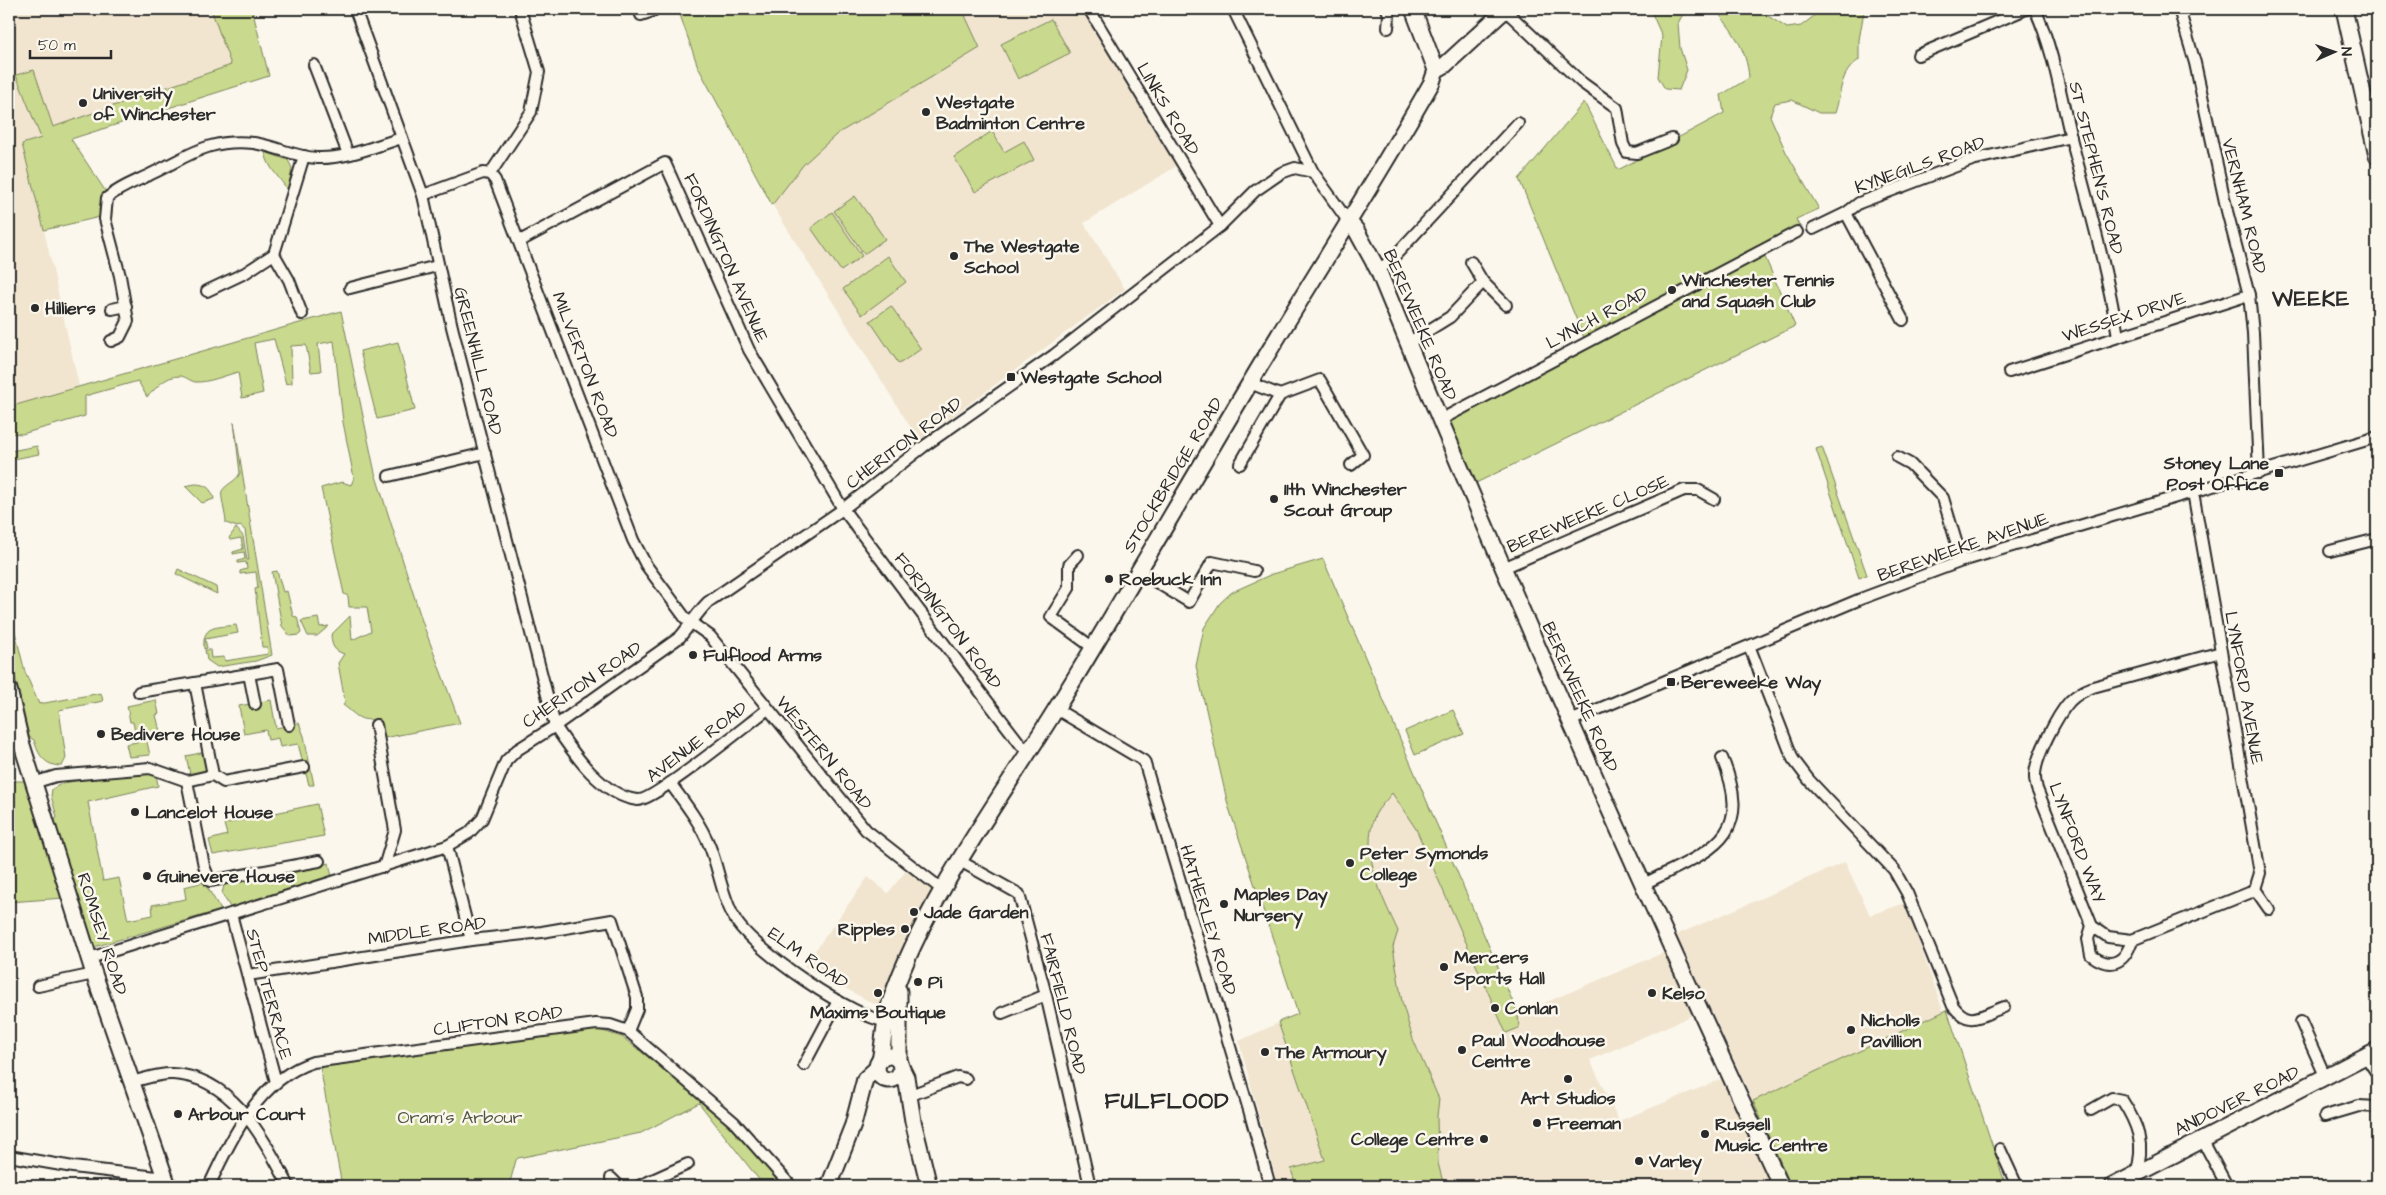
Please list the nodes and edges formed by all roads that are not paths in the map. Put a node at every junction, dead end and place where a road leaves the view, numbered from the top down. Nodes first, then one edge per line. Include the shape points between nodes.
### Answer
1 (355, 9) edge
2 (638, 9) edge
3 (1233, 9) edge
4 (1387, 9) edge
5 (1413, 9) edge
6 (1506, 9) edge
7 (2028, 9) edge
8 (2036, 9) edge
9 (2179, 9) edge
10 (2344, 9) edge
11 (524, 10) edge
12 (1092, 10) edge
13 (653, 11) dead end
14 (1388, 28) dead end
15 (1918, 56) dead end
16 (314, 65) dead end
17 (1436, 70) junction
18 (1518, 123) dead end
19 (2071, 137) junction
20 (402, 138) junction
21 (1672, 138) dead end
22 (348, 154) junction
23 (304, 156) junction
24 (2377, 156) edge
25 (1313, 172) junction
26 (490, 174) junction
27 (423, 195) junction
28 (1846, 212) junction
29 (1348, 221) junction
30 (1220, 226) junction
31 (1813, 229) dead end
32 (1797, 232) dead end
33 (520, 241) junction
34 (274, 254) junction
35 (1471, 262) dead end
36 (437, 266) junction
37 (1378, 270) junction
38 (1483, 282) junction
39 (350, 288) dead end
40 (207, 291) dead end
41 (2249, 295) junction
42 (1506, 305) dead end
43 (126, 306) junction
44 (112, 309) dead end
45 (302, 314) dead end
46 (1903, 320) dead end
47 (2118, 336) junction
48 (111, 341) dead end
49 (1408, 344) junction
50 (2008, 372) dead end
51 (1250, 383) junction
52 (1280, 395) junction
53 (1440, 420) junction
54 (2377, 437) edge
55 (485, 453) junction
56 (1898, 457) dead end
57 (1240, 464) dead end
58 (1351, 465) dead end
59 (2258, 473) junction
60 (389, 476) dead end
61 (2193, 492) junction
62 (1714, 500) dead end
63 (843, 509) junction
64 (2377, 539) edge
65 (2330, 551) dead end
66 (1078, 555) dead end
67 (1962, 561) junction
68 (1503, 568) junction
69 (1138, 571) junction
70 (1254, 571) dead end
71 (692, 624) junction
72 (1092, 647) junction
73 (1750, 648) junction
74 (2222, 652) junction
75 (250, 674) junction
76 (195, 683) junction
77 (9, 690) edge
78 (140, 692) dead end
79 (255, 704) dead end
80 (768, 709) junction
81 (1056, 709) junction
82 (1570, 721) junction
83 (289, 725) dead end
84 (376, 725) dead end
85 (555, 726) junction
86 (1029, 750) junction
87 (1722, 758) dead end
88 (304, 767) dead end
89 (213, 775) junction
90 (187, 781) junction
91 (33, 783) junction
92 (670, 783) junction
93 (447, 846) junction
94 (318, 861) dead end
95 (960, 861) junction
96 (384, 867) junction
97 (1644, 884) junction
98 (2255, 889) junction
99 (944, 891) junction
100 (2269, 909) dead end
101 (231, 914) junction
102 (2092, 926) junction
103 (472, 940) junction
104 (2132, 940) junction
105 (90, 958) junction
106 (94, 974) junction
107 (248, 975) junction
108 (38, 986) dead end
109 (1046, 995) junction
110 (838, 1001) junction
111 (2004, 1006) dead end
112 (1002, 1013) dead end
113 (893, 1022) junction
114 (2301, 1022) dead end
115 (628, 1031) junction
116 (2373, 1053) edge
117 (900, 1064) junction
118 (804, 1066) dead end
119 (2377, 1069) edge
120 (883, 1072) junction
121 (2326, 1078) junction
122 (966, 1079) dead end
123 (132, 1082) junction
124 (276, 1082) junction
125 (908, 1096) junction
126 (2377, 1107) edge
127 (2091, 1110) dead end
128 (247, 1115) junction
129 (2325, 1116) dead end
130 (2202, 1140) junction
131 (2000, 1149) dead end
132 (9, 1156) edge
133 (688, 1164) dead end
134 (611, 1178) dead end
135 (2134, 1178) edge
136 (166, 1182) edge
137 (209, 1186) edge
138 (289, 1186) edge
139 (619, 1186) edge
140 (639, 1186) edge
141 (791, 1186) edge
142 (829, 1186) edge
143 (930, 1186) edge
144 (1090, 1186) edge
145 (1270, 1186) edge
146 (1782, 1186) edge
147 (2017, 1186) edge
148 (2113, 1186) edge
149 (2227, 1186) edge

1 - 20 street, GREENHILL ROAD
2 - 13 street via 641,15
3 - 25 street
4 - 14 street
5 - 17 main road
6 - 17 main road, STOCKBRIDGE ROAD
6 - 21 street via 1581,82 1617,108 1627,152 1637,152
7 - 8 street
7 - 15 street
8 - 19 street, ST STEPHEN'S ROAD via 2044,28
9 - 41 street, VERNHAM ROAD
10 - 24 main road
11 - 26 street via 539,72 530,112
12 - 30 street, LINKS ROAD
16 - 22 street
17 - 29 main road, STOCKBRIDGE ROAD via 1418,106
18 - 37 street
19 - 28 street, KYNEGILS ROAD via 1972,160 1859,203
19 - 47 street, ST STEPHEN'S ROAD
20 - 22 street
20 - 27 street, GREENHILL ROAD
22 - 23 street
23 - 34 street
23 - 43 street via 256,143 219,143 179,158 118,189 107,198 105,219
25 - 29 street
25 - 30 street, CHERITON ROAD via 1295,168 1281,173 1255,191
26 - 27 street via 483,173
26 - 33 street, MILVERTON ROAD
27 - 36 street, GREENHILL ROAD
28 - 31 street, KYNEGILS ROAD
28 - 46 street
29 - 37 main road, BEREWEEKE ROAD
29 - 51 main road, STOCKBRIDGE ROAD
30 - 63 street, CHERITON ROAD via 1054,356 923,447
32 - 53 street, LYNCH ROAD
33 - 63 street, FORDINGTON AVENUE via 665,163 749,350
33 - 71 street, MILVERTON ROAD via 638,551
34 - 40 street via 245,273
34 - 45 street via 289,280
35 - 38 street
36 - 39 street
36 - 55 street, GREENHILL ROAD
37 - 49 main road, BEREWEEKE ROAD
38 - 42 street
38 - 49 street via 1450,316
41 - 47 street, WESSEX DRIVE
41 - 59 street, VERNHAM ROAD
43 - 44 street
43 - 48 street via 126,327 120,337
47 - 50 street, WESSEX DRIVE
49 - 53 main road, BEREWEEKE ROAD
51 - 52 street
51 - 69 main road, STOCKBRIDGE ROAD
52 - 57 street
52 - 58 street via 1320,380 1363,455
53 - 68 main road, BEREWEEKE ROAD
54 - 59 street, BEREWEEKE AVENUE
55 - 60 street
55 - 85 street, GREENHILL ROAD
56 - 67 street via 1910,464 1943,498
59 - 61 street, BEREWEEKE AVENUE
61 - 67 street, BEREWEEKE AVENUE
61 - 74 street, LYNFORD AVENUE
62 - 68 street, BEREWEEKE CLOSE via 1698,490 1684,490
63 - 71 street, CHERITON ROAD via 708,602 697,612
63 - 86 street, FORDINGTON ROAD via 1021,745
64 - 65 street
66 - 72 street via 1069,565 1069,588 1051,617
67 - 73 street, BEREWEEKE AVENUE via 1863,598
68 - 82 main road, BEREWEEKE ROAD
69 - 70 street via 1189,602 1212,562
69 - 72 main road, STOCKBRIDGE ROAD
71 - 80 street, WESTERN ROAD via 710,636
71 - 85 street, CHERITON ROAD via 680,637
72 - 81 main road, STOCKBRIDGE ROAD
73 - 82 street, BEREWEEKE AVENUE
73 - 111 street via 1793,758 1809,780 1894,870 1952,1006 1962,1017 1972,1019
74 - 98 street, LYNFORD AVENUE via 2260,874
74 - 102 street, LYNFORD WAY via 2080,692 2069,702 2050,734 2037,763 2036,783
75 - 76 street
75 - 79 street
75 - 83 street via 278,669
76 - 78 street
76 - 89 street
77 - 91 main road, ROMSEY ROAD
80 - 92 street, AVENUE ROAD
80 - 99 street, WESTERN ROAD via 866,830
81 - 86 main road, STOCKBRIDGE ROAD
81 - 145 street, HATHERLEY ROAD via 1144,761
82 - 97 main road, BEREWEEKE ROAD
84 - 96 street via 394,830
85 - 92 street, AVENUE ROAD via 574,754 599,780 628,798 643,800
85 - 93 street, CHERITON ROAD via 525,743 506,761 482,820 469,833
86 - 95 main road, STOCKBRIDGE ROAD
87 - 97 street via 1735,802 1728,831 1719,843
88 - 89 street via 224,782
89 - 90 street
90 - 91 street via 150,768 56,776
90 - 94 street via 210,881
91 - 105 main road, ROMSEY ROAD
92 - 110 street, ELM ROAD via 710,846 735,919 783,965
93 - 96 street, CHERITON ROAD
93 - 103 street
95 - 99 main road, STOCKBRIDGE ROAD
95 - 109 street, FAIRFIELD ROAD via 1019,894
96 - 101 street, CHERITON ROAD
97 - 146 main road, BEREWEEKE ROAD
98 - 100 street
98 - 104 street, LYNFORD WAY
99 - 113 main road, STOCKBRIDGE ROAD via 915,942 899,982
101 - 105 street, CHERITON ROAD
101 - 107 street, STEP TERRACE
102 - 104 street, LYNFORD WAY via 2108,937
102 - 104 street, LYNFORD WAY via 2088,939 2091,955 2107,963 2114,963 2124,956
103 - 107 street, MIDDLE ROAD
103 - 115 street, MIDDLE ROAD via 612,920 637,997 637,1009
105 - 106 main road, ROMSEY ROAD
106 - 108 street
106 - 123 main road, ROMSEY ROAD
107 - 124 street, STEP TERRACE
109 - 112 street
109 - 144 street, FAIRFIELD ROAD
110 - 113 street, ELM ROAD
110 - 118 street
113 - 117 main road, STOCKBRIDGE ROAD
113 - 120 main road, STOCKBRIDGE ROAD
114 - 121 street
115 - 124 street, CLIFTON ROAD via 596,1024 313,1062
115 - 141 street, CLIFTON ROAD via 734,1122
116 - 119 main road
116 - 121 main road, ANDOVER ROAD
117 - 120 main road via 900,1073
117 - 120 main road via 889,1056
117 - 125 main road, STOCKBRIDGE ROAD via 906,1077
120 - 125 main road, STOCKBRIDGE ROAD
120 - 142 main road via 865,1079
121 - 130 main road, ANDOVER ROAD
122 - 125 street via 958,1077
123 - 128 street via 161,1075 184,1076 215,1088
123 - 136 main road, ROMSEY ROAD
124 - 128 street, CLIFTON ROAD
125 - 143 main road, STOCKBRIDGE ROAD
126 - 129 street via 2359,1106
127 - 135 street via 2112,1098 2122,1100 2140,1136 2139,1164
128 - 137 street, CLIFTON ROAD
128 - 138 street
130 - 135 main road, ANDOVER ROAD
130 - 149 street
131 - 147 street
132 - 136 street
133 - 140 street
134 - 139 street
135 - 148 main road, ANDOVER ROAD

